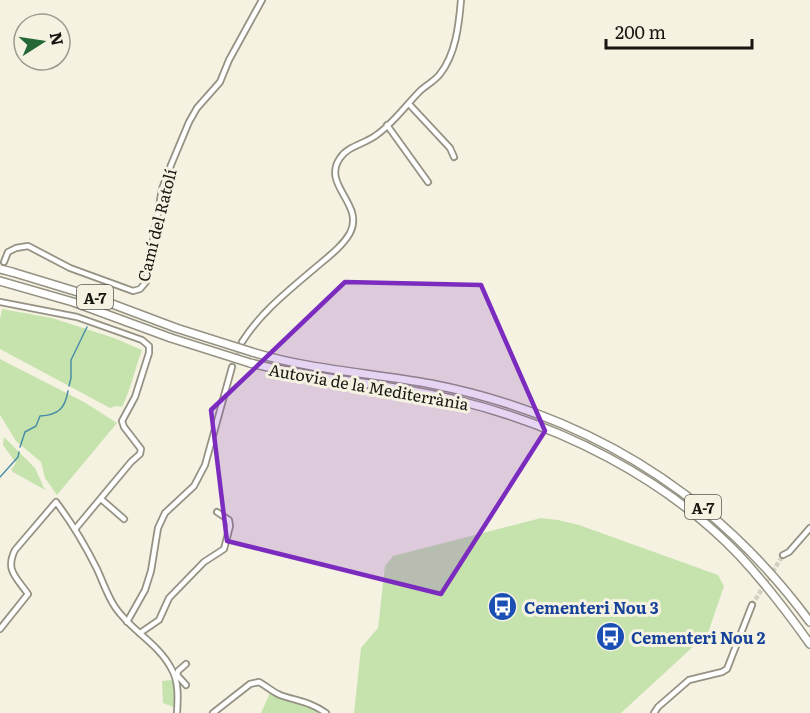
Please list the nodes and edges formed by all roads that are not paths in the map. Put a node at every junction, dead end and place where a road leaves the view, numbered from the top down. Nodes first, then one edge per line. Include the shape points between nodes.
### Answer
1 (262, 0) edge
2 (461, 0) edge
3 (409, 104) junction
4 (387, 125) junction
5 (454, 157) dead end
6 (428, 182) dead end
7 (5, 260) dead end
8 (0, 269) edge
9 (0, 281) edge
10 (0, 302) edge
11 (242, 342) tunnel mouth
12 (232, 367) tunnel mouth
13 (101, 499) junction
14 (217, 512) dead end
15 (124, 519) dead end
16 (76, 528) junction
17 (810, 528) edge
18 (783, 555) tunnel mouth
19 (752, 605) tunnel mouth
20 (127, 622) junction
21 (810, 622) edge
22 (0, 629) edge
23 (140, 633) junction
24 (810, 644) edge
25 (186, 664) dead end
26 (172, 670) junction
27 (177, 675) junction
28 (186, 685) dead end
29 (177, 713) edge
30 (213, 713) edge
31 (326, 713) edge
32 (654, 713) edge

1 - 7 street, Camí del Ratolí via 220,82 189,122 175,154 162,189 146,282 140,289 133,291 70,268 28,246 8,252
2 - 3 street via 455,39 445,67
3 - 4 street
3 - 5 street
4 - 6 street
4 - 11 street via 376,136 344,153 334,171 354,214 351,230 341,246 270,306
8 - 21 highway, Autovia de la Mediterrània / A-7, bridge via 252,352 492,398 598,439 706,509 760,561
9 - 24 highway, Autovia de la Mediterrània / A-7, bridge via 250,363 454,399 564,436 648,481 709,528 756,575
10 - 13 street via 76,318 142,340 149,346 135,397 122,421 141,449 140,454
12 - 20 street via 205,465 194,486 165,513 158,528 145,590
13 - 15 street
13 - 16 street
14 - 23 street via 229,520 224,549 204,562 169,598 159,620
16 - 20 street via 115,608
16 - 22 street via 56,502 15,550 10,566 28,594
17 - 18 street
19 - 32 street via 727,669 689,680
20 - 23 street
23 - 26 street
25 - 27 street
26 - 27 street
26 - 29 street
27 - 28 street
30 - 31 street via 258,682

